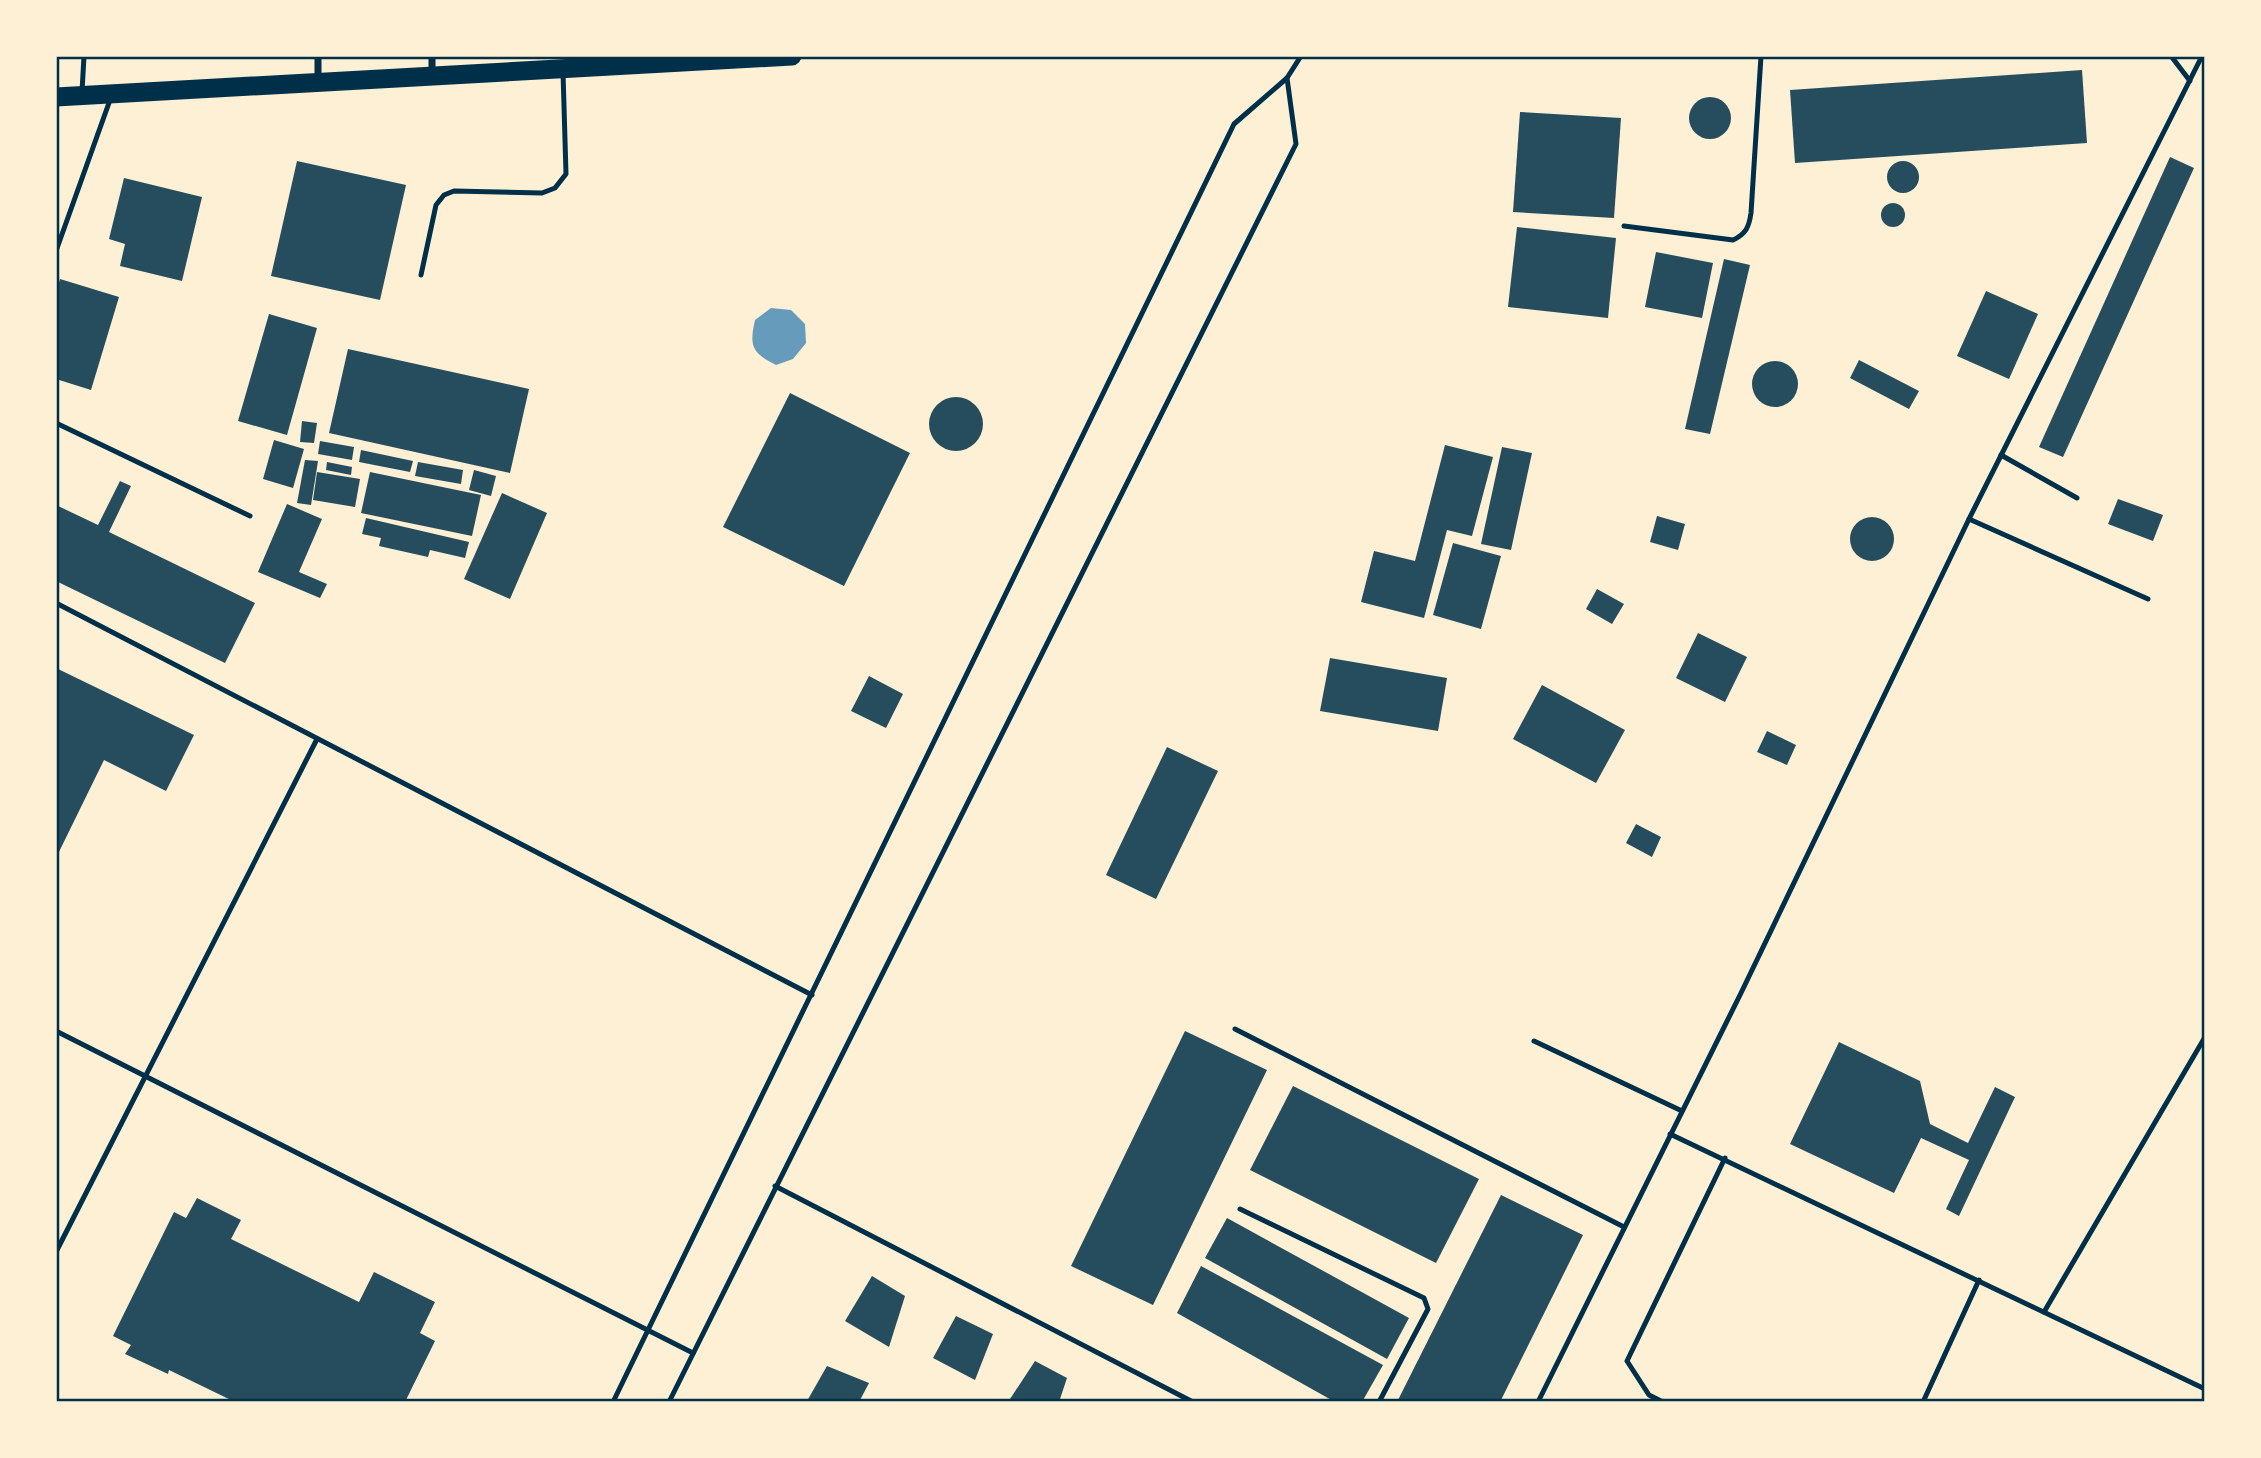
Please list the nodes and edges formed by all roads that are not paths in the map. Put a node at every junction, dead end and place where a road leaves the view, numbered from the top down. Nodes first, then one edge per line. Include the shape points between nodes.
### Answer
1 (84, 56) edge
2 (318, 56) edge
3 (432, 56) edge
4 (792, 56) edge
5 (1301, 56) edge
6 (1761, 56) edge
7 (2171, 56) edge
8 (2202, 56) edge
9 (563, 69) junction
10 (432, 76) junction
11 (1287, 78) junction
12 (2190, 81) junction
13 (318, 82) junction
14 (112, 94) junction
15 (82, 95) junction
16 (56, 97) edge
17 (1624, 226) dead end
18 (56, 251) edge
19 (422, 275) dead end
20 (56, 424) edge
21 (2001, 455) junction
22 (2077, 498) dead end
23 (250, 516) dead end
24 (1969, 519) junction
25 (2148, 599) dead end
26 (56, 603) edge
27 (317, 739) junction
28 (812, 995) junction
29 (1235, 1029) dead end
30 (56, 1031) edge
31 (2205, 1037) edge
32 (1534, 1041) dead end
33 (145, 1077) junction
34 (1682, 1111) junction
35 (1670, 1134) junction
36 (1725, 1158) junction
37 (775, 1186) junction
38 (1240, 1209) dead end
39 (1624, 1227) junction
40 (56, 1252) edge
41 (1979, 1280) junction
42 (2044, 1312) junction
43 (649, 1331) junction
44 (693, 1353) junction
45 (2205, 1389) edge
46 (613, 1402) edge
47 (668, 1402) edge
48 (1193, 1402) edge
49 (1379, 1402) edge
50 (1538, 1402) edge
51 (1663, 1402) edge
52 (1923, 1402) edge

1 - 15 lane
2 - 13 street
3 - 10 street
4 - 9 highway
5 - 11 lane
6 - 17 lane via 1751,213 1742,236 1733,240
7 - 12 lane
8 - 12 lane
9 - 10 highway
9 - 19 lane via 566,174 555,188 542,193 454,191 444,195 436,205
10 - 13 highway
11 - 28 lane via 1234,124
11 - 37 lane via 1296,144
12 - 21 lane
13 - 14 highway
14 - 15 highway
14 - 18 lane
15 - 16 highway
20 - 23 lane
21 - 22 lane
21 - 24 lane
24 - 25 lane
24 - 34 lane
26 - 27 lane
27 - 28 lane
27 - 33 lane
28 - 43 lane
29 - 39 lane
30 - 33 lane
31 - 42 lane
32 - 34 lane
33 - 40 lane
33 - 43 lane
34 - 35 lane
35 - 36 lane
35 - 39 lane
36 - 41 lane
36 - 51 lane via 1627,1361 1649,1395
37 - 44 lane
37 - 48 lane
38 - 49 lane via 1424,1298 1428,1309
39 - 50 lane
41 - 42 lane
41 - 52 lane
42 - 45 lane
43 - 44 lane
43 - 46 lane
44 - 47 lane

